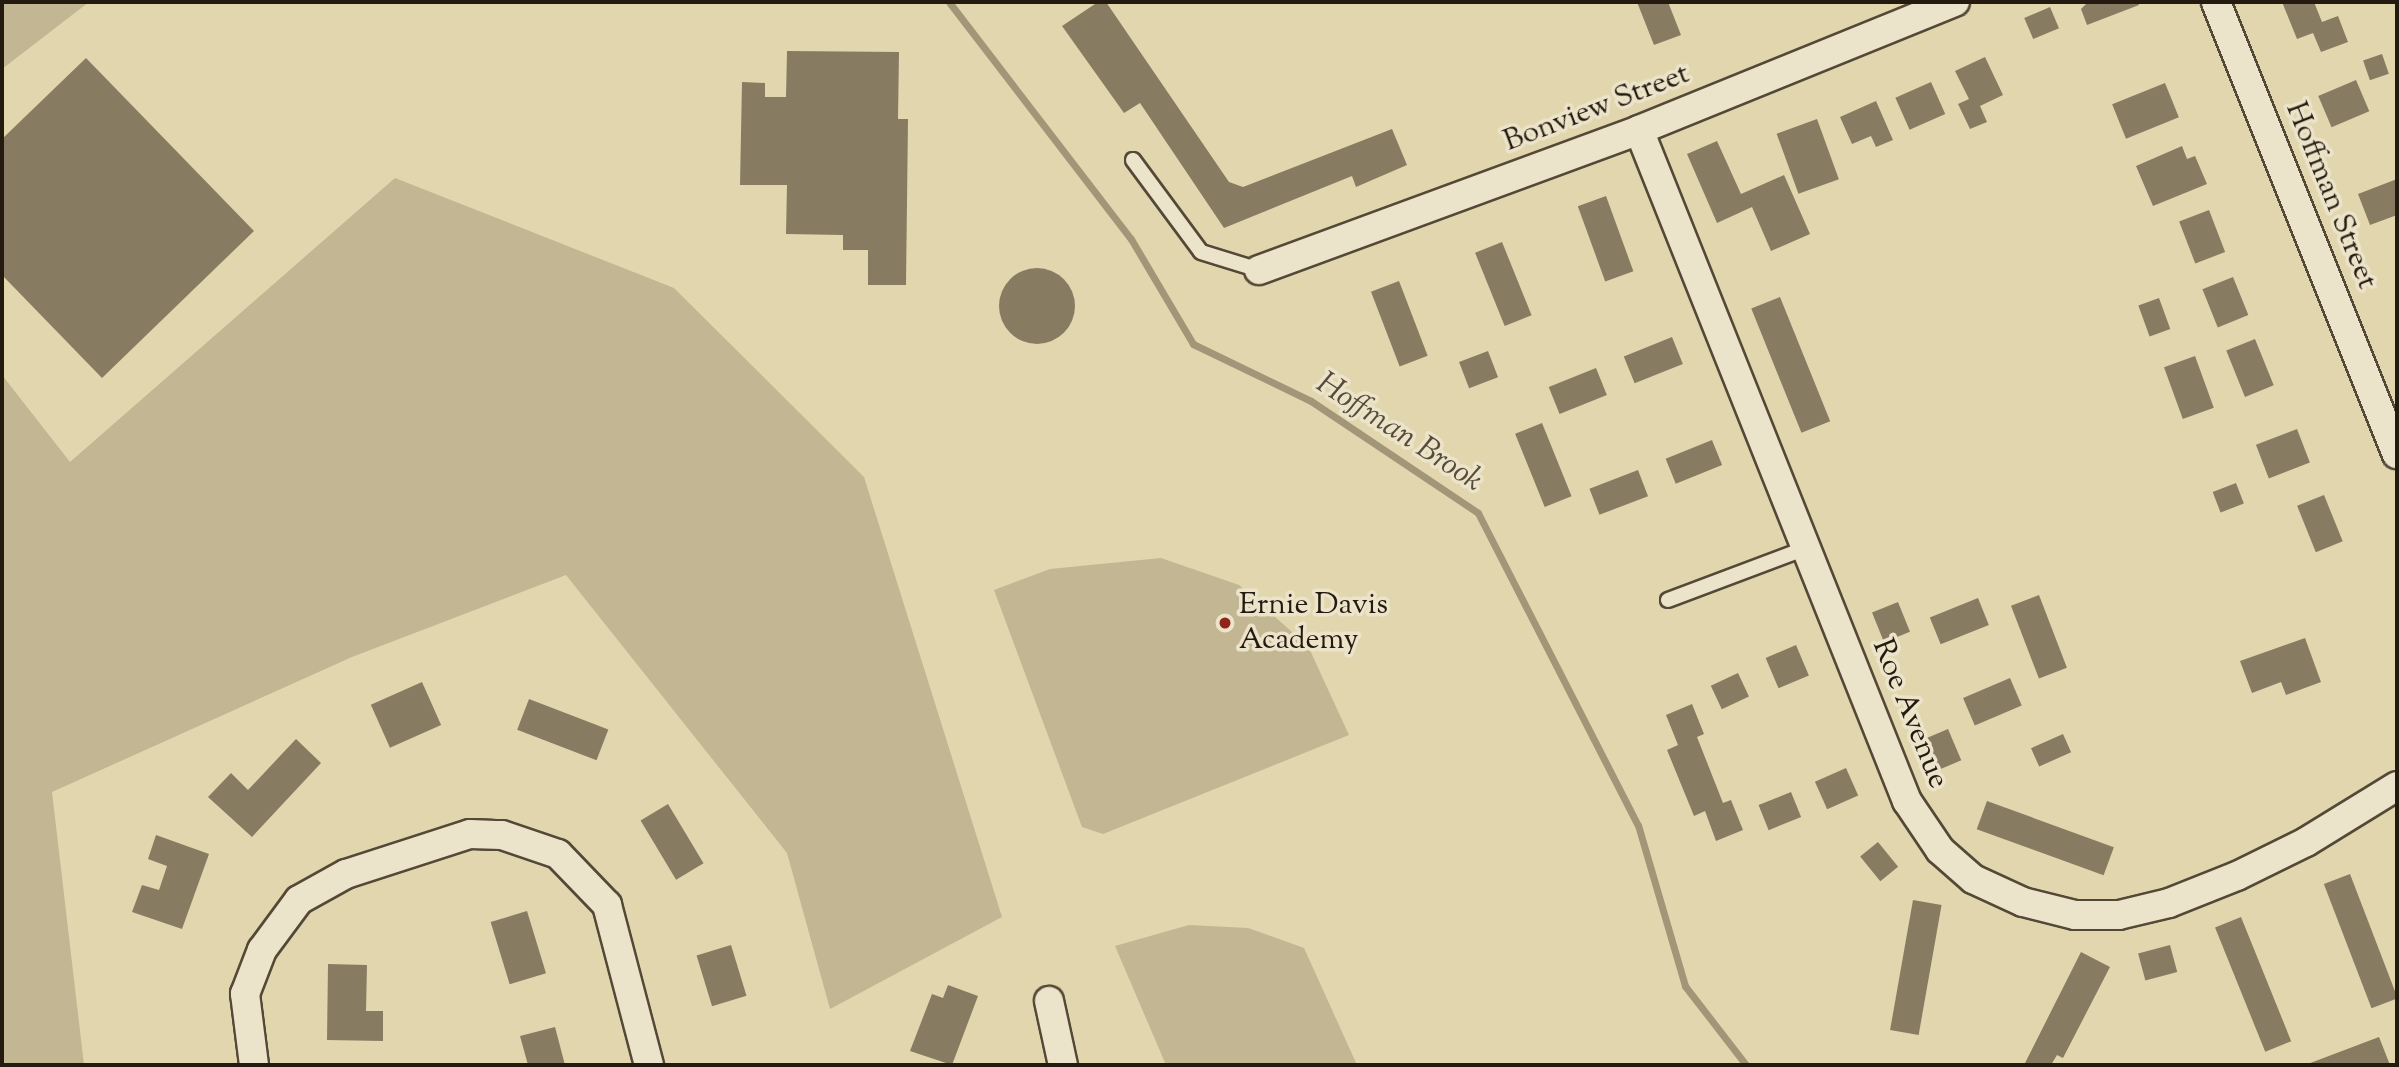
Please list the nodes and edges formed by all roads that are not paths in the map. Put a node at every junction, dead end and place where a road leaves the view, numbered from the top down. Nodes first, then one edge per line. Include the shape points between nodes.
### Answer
1 (1955, 2) edge
2 (2216, 2) edge
3 (1639, 130) junction
4 (1133, 160) dead end
5 (1259, 270) joint
6 (2397, 454) edge
7 (1806, 548) junction
8 (1668, 600) dead end
9 (2397, 786) edge
10 (1049, 1001) dead end
11 (254, 1065) edge
12 (649, 1065) edge
13 (1063, 1065) edge

1 - 3 street, Bonview Street
2 - 6 street, Hoffman Street
3 - 5 street, Bonview Street
3 - 7 street, Roe Avenue
4 - 5 lane via 1201,252
7 - 8 lane
7 - 9 street, Roe Avenue via 1919,824 1940,850 1973,878 2023,902 2075,915 2119,915 2169,903 2306,842
10 - 13 street
11 - 12 street via 245,994 262,950 299,900 346,874 470,834 502,835 558,854 607,905

